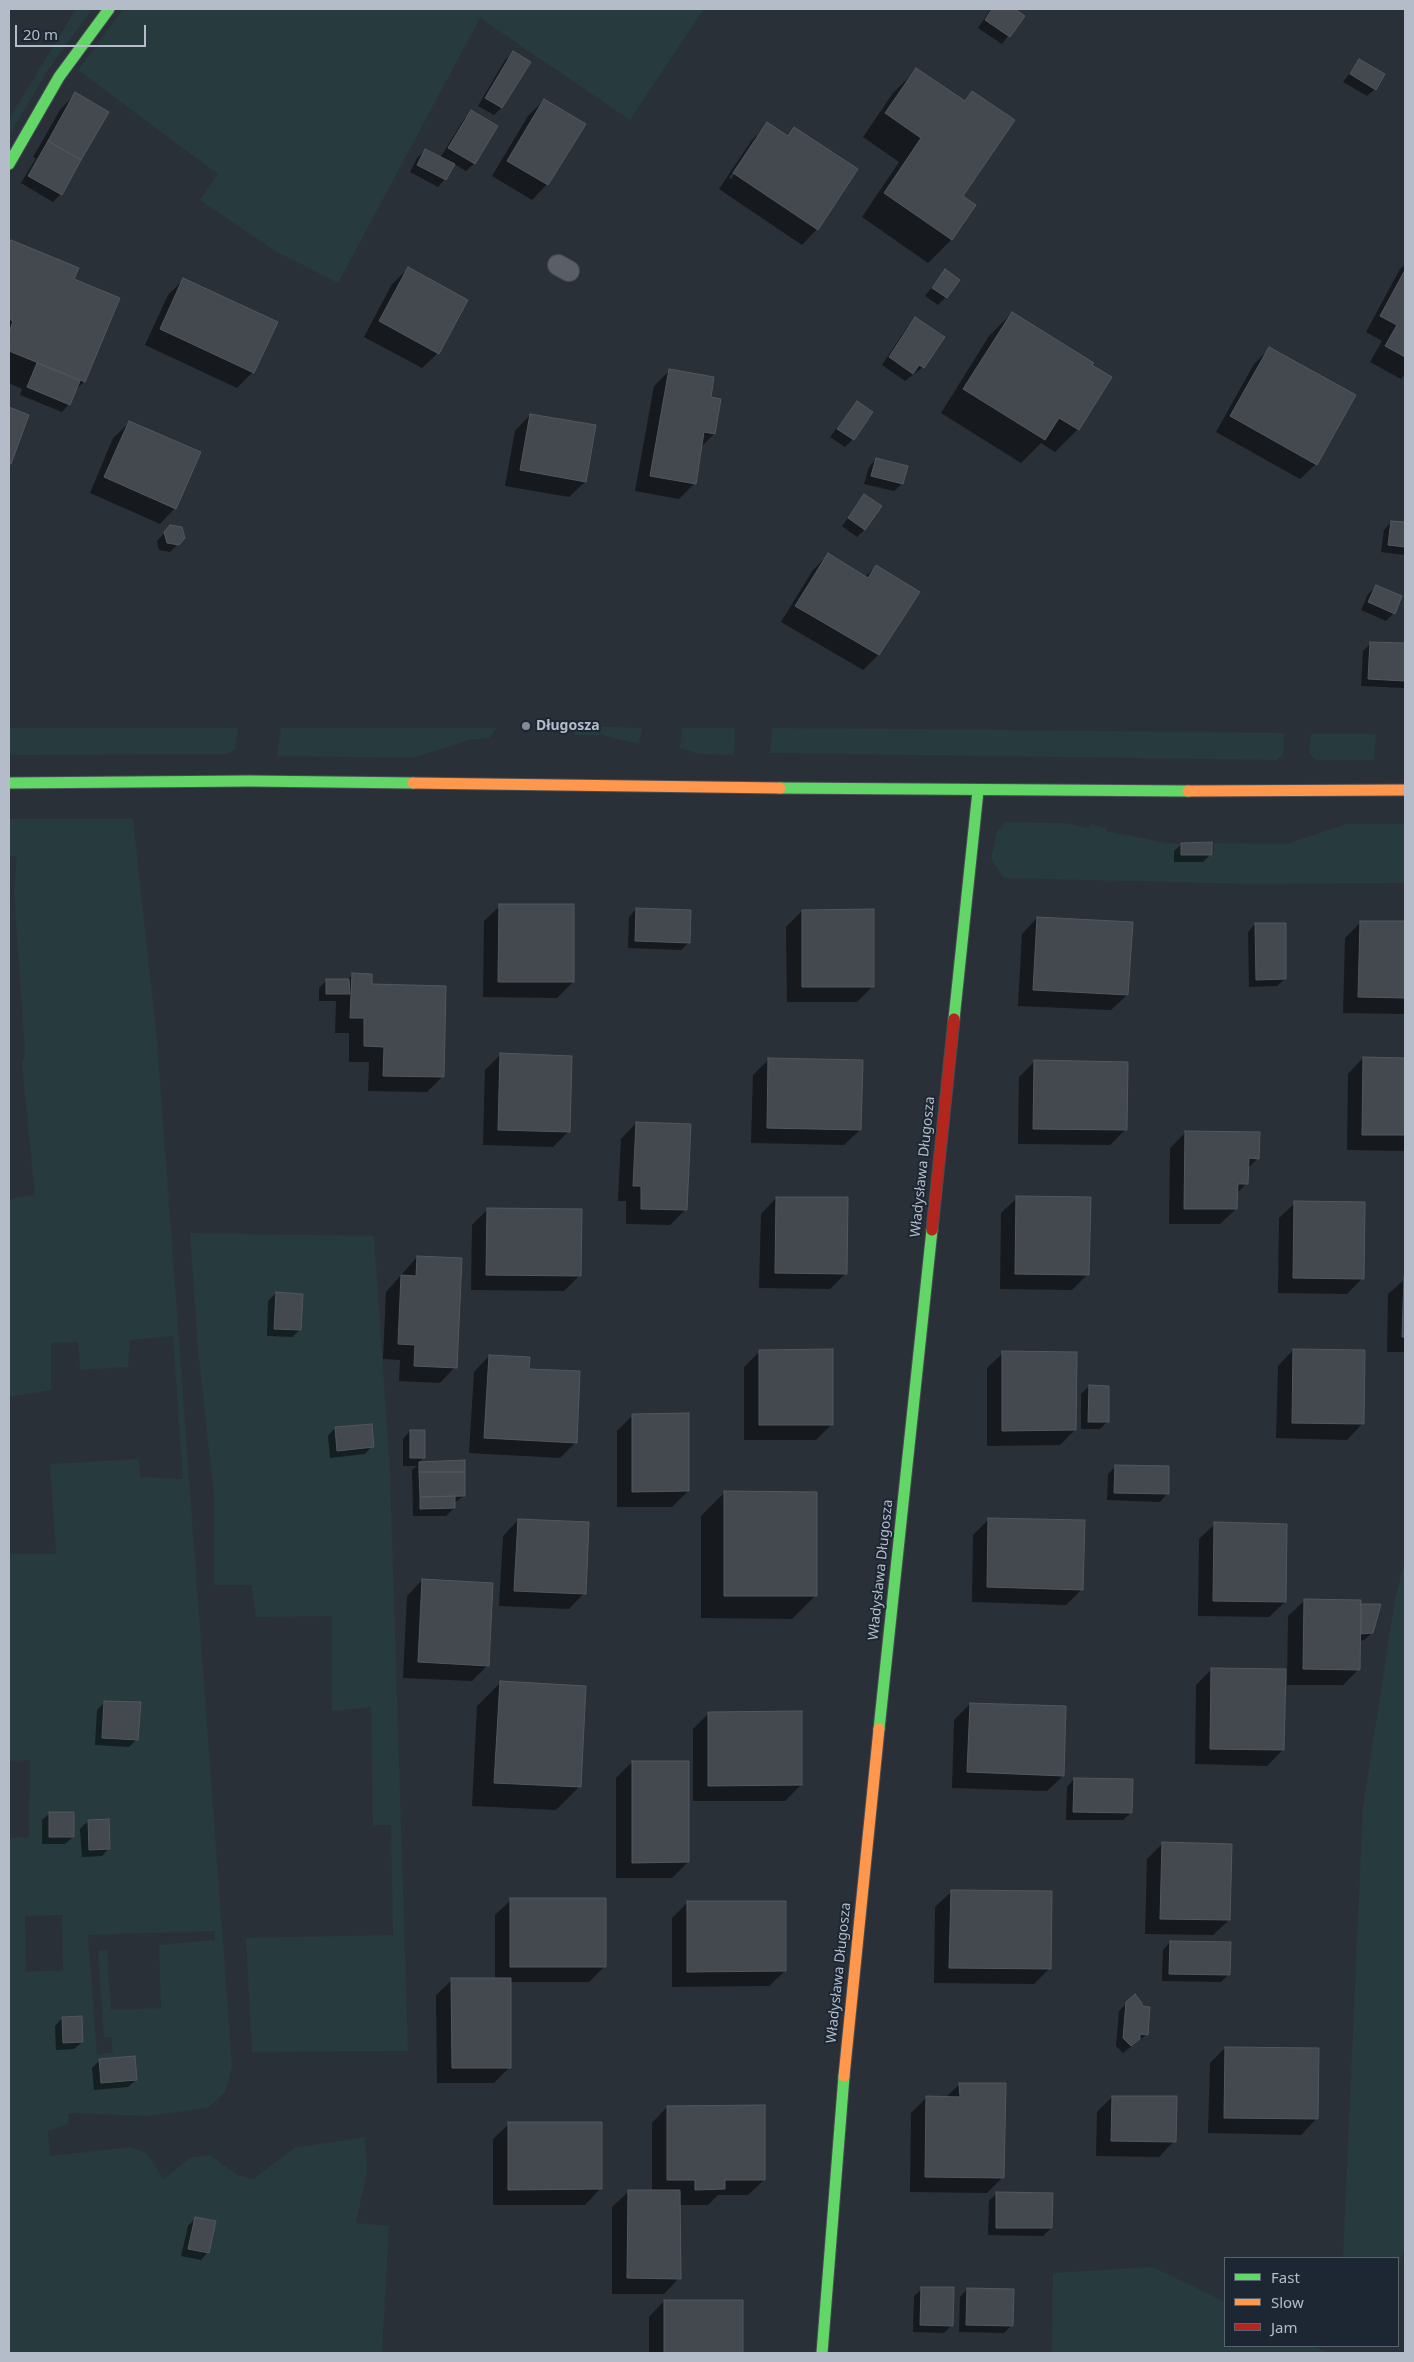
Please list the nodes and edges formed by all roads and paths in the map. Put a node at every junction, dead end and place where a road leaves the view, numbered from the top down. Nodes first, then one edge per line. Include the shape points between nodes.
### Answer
1 (109, 9) edge
2 (9, 164) edge
3 (9, 783) edge
4 (1405, 790) edge
5 (978, 791) junction
6 (822, 2353) edge

1 - 2 street via 59,77
3 - 5 street via 250,781
4 - 5 street
5 - 6 street, Władysława Długosza via 849,2015

